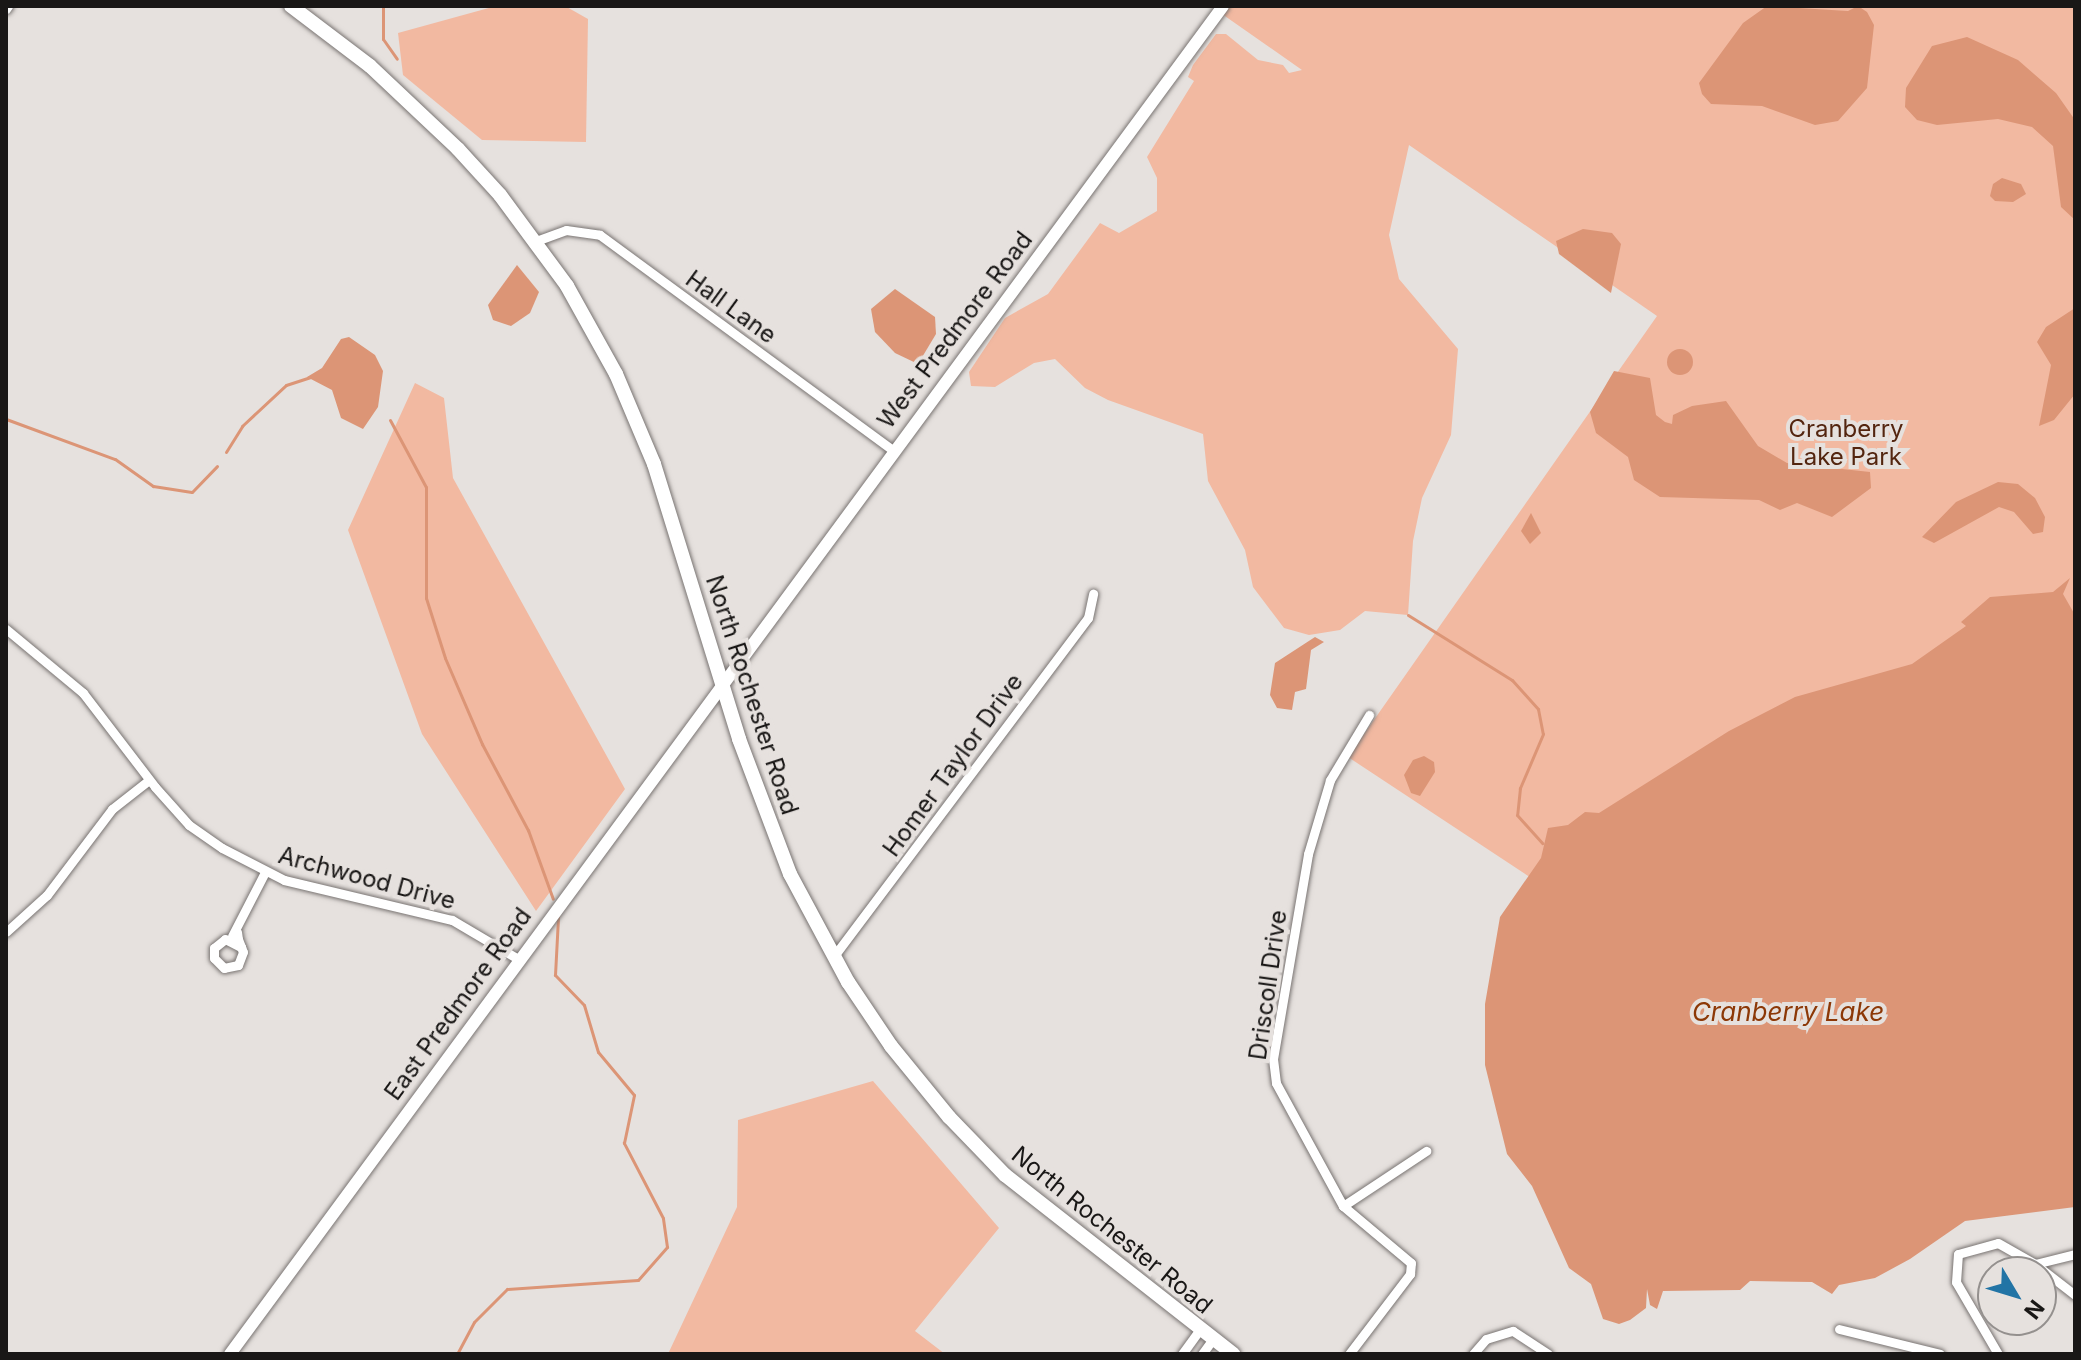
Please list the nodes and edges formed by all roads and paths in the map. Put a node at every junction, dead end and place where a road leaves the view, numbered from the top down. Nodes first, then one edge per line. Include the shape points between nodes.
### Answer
1 (291, 6) edge
2 (1223, 6) edge
3 (536, 241) junction
4 (893, 450) junction
5 (1093, 594) dead end
6 (6, 629) edge
7 (722, 681) junction
8 (1369, 715) dead end
9 (149, 780) junction
10 (265, 872) junction
11 (6, 932) edge
12 (237, 932) junction
13 (225, 939) junction
14 (241, 947) junction
15 (834, 956) junction
16 (518, 959) junction
17 (1426, 1151) dead end
18 (1343, 1206) junction
19 (2021, 1256) edge
20 (2057, 1281) edge
21 (2075, 1295) edge
22 (1977, 1318) edge
23 (1200, 1329) junction
24 (1839, 1329) dead end
25 (1988, 1336) edge
26 (1213, 1339) junction
27 (230, 1354) edge
28 (1182, 1354) edge
29 (1202, 1354) edge
30 (1233, 1354) edge
31 (1349, 1354) edge
32 (1473, 1354) edge
33 (1548, 1354) edge
34 (1940, 1354) edge
35 (1998, 1354) edge

1 - 3 main road, North Rochester Road via 412,102
2 - 4 street, West Predmore Road
3 - 4 street, Hall Lane via 566,230 600,235
3 - 7 main road, North Rochester Road via 567,286 632,410 666,497
4 - 7 street, West Predmore Road
5 - 15 street, Homer Taylor Drive via 1088,618
6 - 9 street, Archwood Drive via 83,693
7 - 15 main road, North Rochester Road via 773,835
7 - 16 street, East Predmore Road
8 - 18 street, Driscoll Drive via 1330,780 1308,854 1273,1059 1276,1083
9 - 10 street, Archwood Drive via 189,825
9 - 11 street via 112,809 47,895
10 - 12 street
10 - 16 street, Archwood Drive via 435,913
12 - 13 street
12 - 14 street
13 - 14 street
13 - 14 street via 214,948 219,966 238,965
15 - 23 main road, North Rochester Road via 891,1046 970,1140 1068,1228
16 - 27 street, East Predmore Road
17 - 18 street
18 - 31 street, Driscoll Drive via 1407,1257 1410,1274
19 - 22 street via 1998,1243 1958,1254 1956,1282
20 - 21 street
23 - 26 main road, North Rochester Road
23 - 28 street
24 - 34 street
25 - 35 street
26 - 29 street
26 - 30 main road, North Rochester Road
32 - 33 street via 1499,1332 1513,1331

